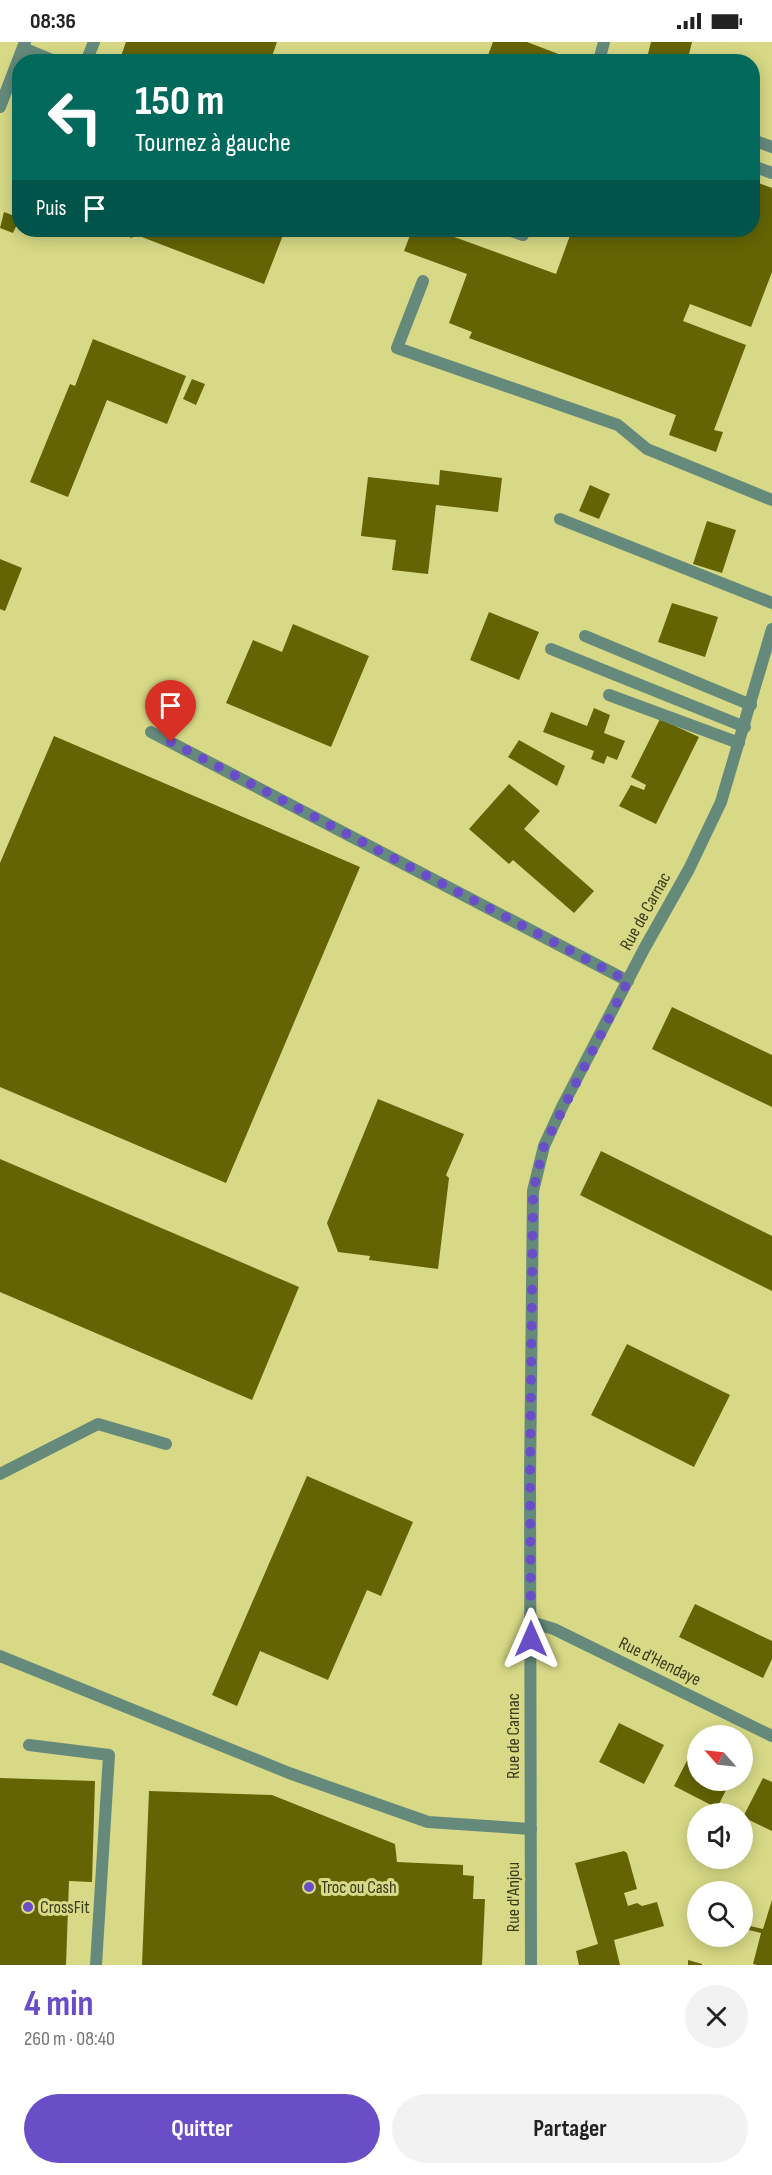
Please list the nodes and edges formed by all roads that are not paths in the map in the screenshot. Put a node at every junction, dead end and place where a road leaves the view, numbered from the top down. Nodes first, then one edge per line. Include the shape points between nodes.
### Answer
1 (24, 45) edge
2 (41, 54) edge
3 (12, 76) edge
4 (0, 107) edge
5 (423, 281) dead end
6 (772, 500) edge
7 (560, 519) dead end
8 (772, 603) edge
9 (772, 629) edge
10 (585, 636) dead end
11 (550, 649) dead end
12 (609, 695) dead end
13 (751, 705) junction
14 (745, 727) junction
15 (151, 732) dead end
16 (739, 743) junction
17 (628, 981) junction
18 (166, 1444) dead end
19 (0, 1474) edge
20 (531, 1622) junction
21 (0, 1656) edge
22 (772, 1736) edge
23 (29, 1745) dead end
24 (531, 1828) junction
25 (96, 1965) edge
26 (531, 1965) edge

1 - 2 street
3 - 4 street
5 - 6 street via 397,348 618,425 647,449
7 - 8 street
9 - 13 street, Rue de Carnac
10 - 13 street
11 - 14 street
12 - 16 street
13 - 14 street, Rue de Carnac
14 - 16 street, Rue de Carnac
15 - 17 street
16 - 17 street, Rue de Carnac via 721,802
17 - 20 street, Rue de Carnac via 544,1146 533,1191
18 - 19 street via 98,1424
20 - 22 street, Rue d'Hendaye via 554,1629
20 - 24 street, Rue de Carnac
21 - 24 street via 289,1773 428,1822
23 - 25 street via 109,1755
24 - 26 street, Rue d'Anjou

